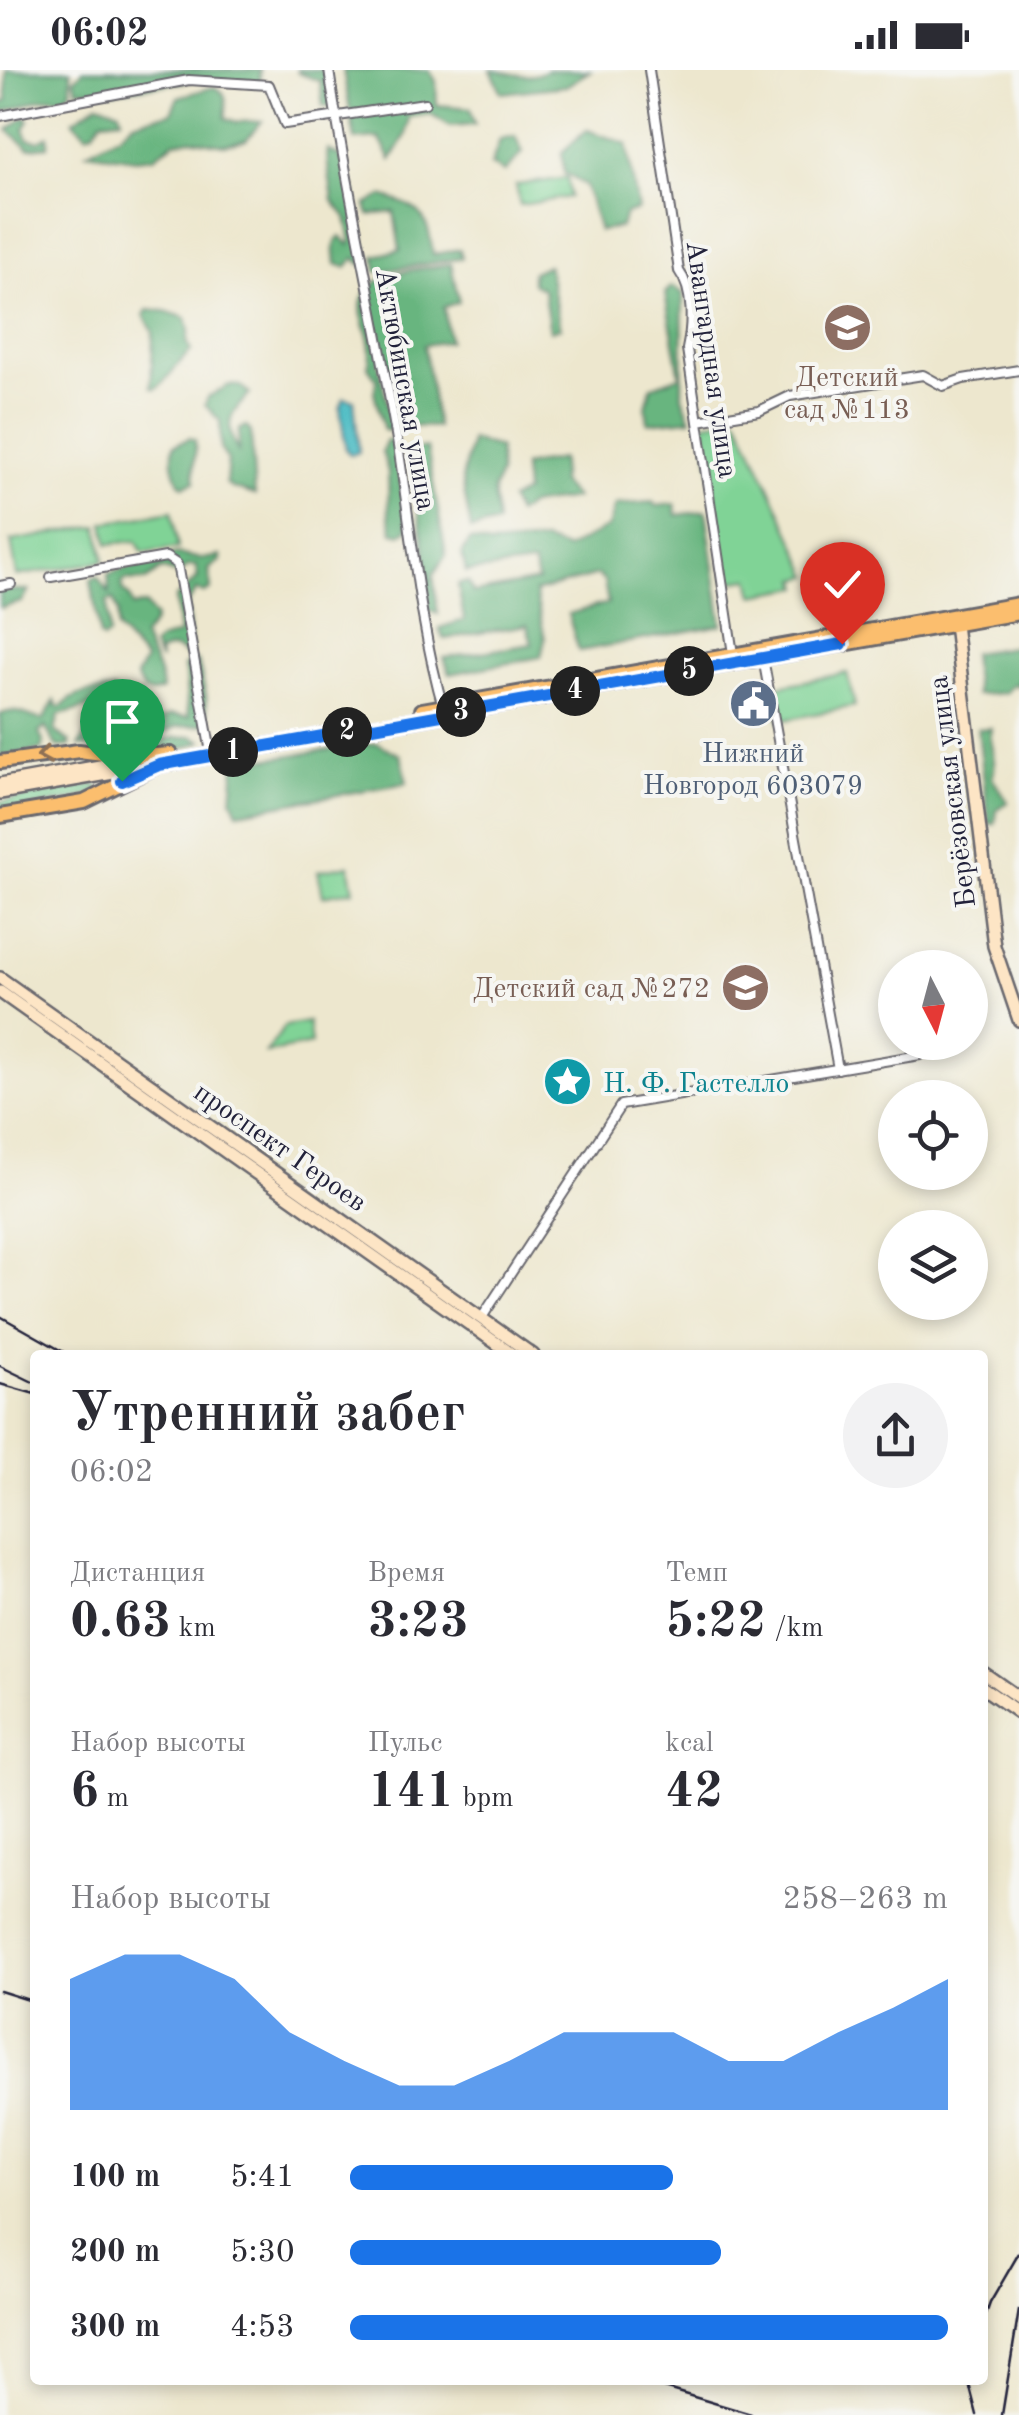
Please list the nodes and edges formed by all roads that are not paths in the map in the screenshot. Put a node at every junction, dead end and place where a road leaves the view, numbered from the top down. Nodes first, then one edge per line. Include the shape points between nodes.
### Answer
1 (329, 70) edge
2 (649, 70) edge
3 (425, 103) dead end
4 (0, 116) edge
5 (336, 116) junction
6 (1019, 370) edge
7 (698, 421) junction
8 (52, 577) dead end
9 (11, 584) dead end
10 (0, 586) edge
11 (1019, 604) edge
12 (1019, 613) edge
13 (954, 620) junction
14 (732, 654) junction
15 (763, 658) junction
16 (444, 710) junction
17 (210, 747) junction
18 (158, 760) junction
19 (0, 762) edge
20 (0, 784) edge
21 (0, 793) edge
22 (0, 816) edge
23 (0, 978) edge
24 (0, 992) edge
25 (1019, 1020) edge
26 (891, 1060) edge
27 (838, 1069) junction
28 (481, 1319) junction
29 (506, 1350) edge
30 (525, 1350) edge
31 (988, 1676) edge
32 (988, 1691) edge
33 (1019, 1698) edge
34 (1019, 1713) edge

1 - 5 street, Актюбинская улица
2 - 7 street, Авангардная улица via 679,271 686,280
3 - 5 street
4 - 5 street via 189,80 269,85 284,124
5 - 16 street, Актюбинская улица
6 - 7 street via 942,386 922,375 790,396 760,412
7 - 14 street, Авангардная улица
8 - 17 street via 166,557 177,564
9 - 10 street
11 - 13 main road
12 - 13 main road
13 - 14 main road
13 - 15 main road
13 - 25 main road, Берёзовская улица via 994,946
14 - 16 main road
15 - 16 main road
15 - 27 street
16 - 17 main road
16 - 18 main road
17 - 18 main road
18 -> 19 main road via 79,751
18 - 20 main road
18 - 21 main road
18 - 22 main road via 84,802
23 - 28 main road, проспект Героев
24 - 29 main road, проспект Героев
26 - 27 street
27 - 28 street via 621,1105
28 - 30 main road, проспект Героев
31 - 33 main road
32 - 34 main road

